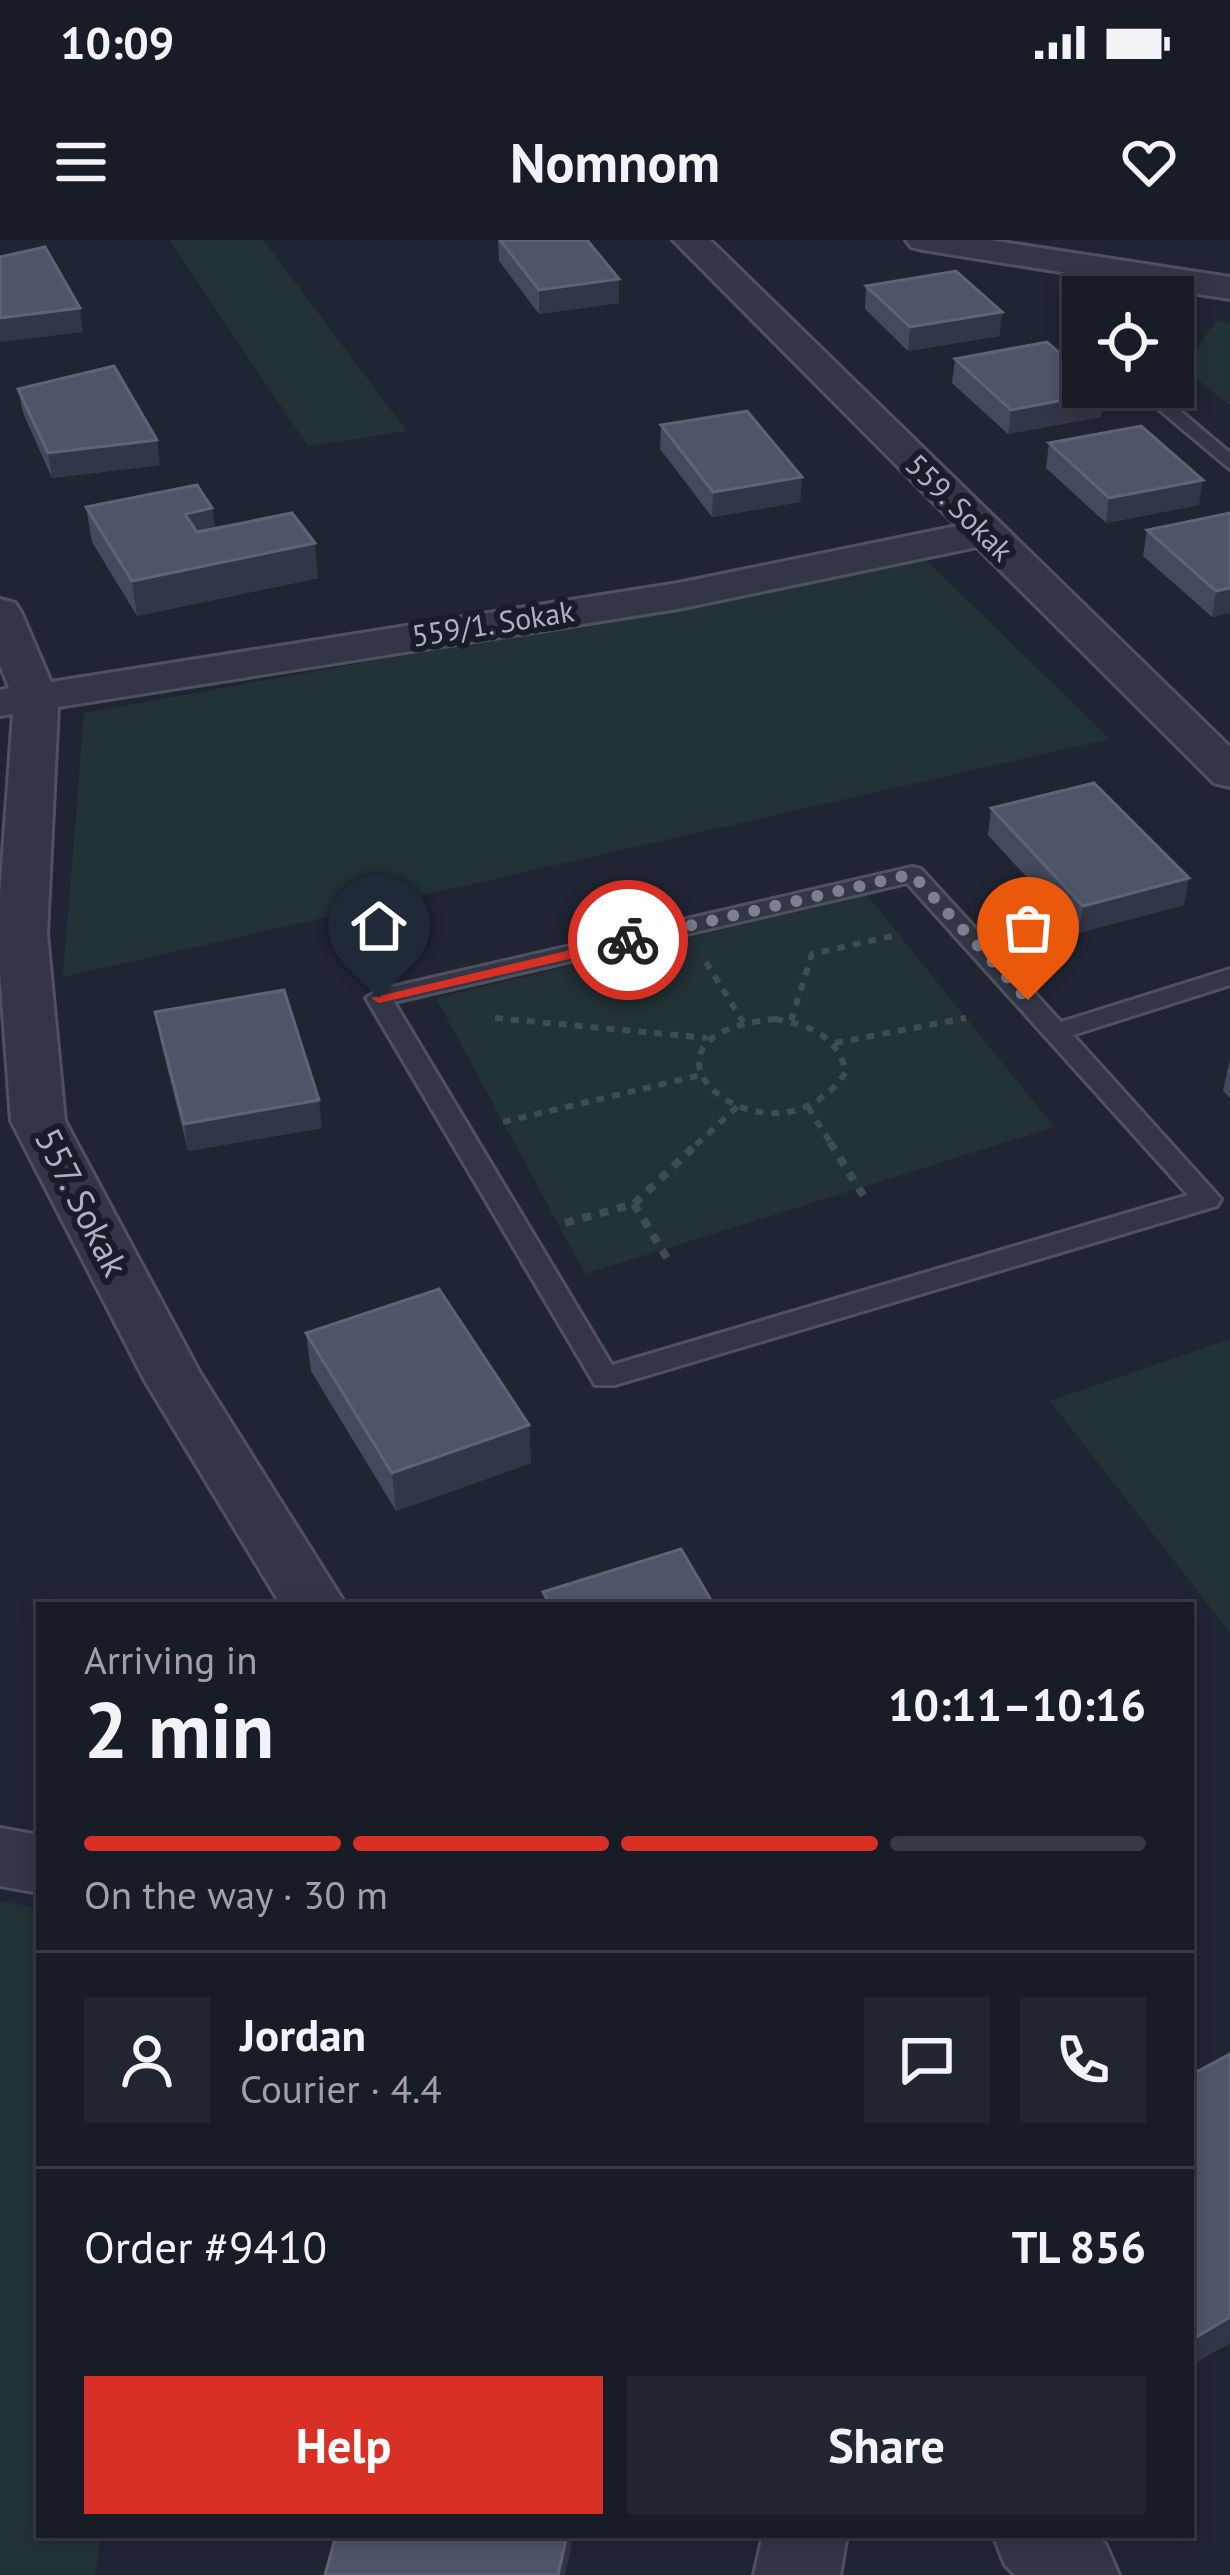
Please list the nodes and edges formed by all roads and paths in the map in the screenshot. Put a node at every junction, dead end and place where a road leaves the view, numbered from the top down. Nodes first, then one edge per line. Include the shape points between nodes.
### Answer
1 (690, 240) edge
2 (923, 240) edge
3 (1107, 276) edge
4 (1194, 288) edge
5 (1230, 288) edge
6 (1166, 408) edge
7 (1230, 463) edge
8 (984, 533) junction
9 (0, 612) edge
10 (18, 701) edge
11 (1228, 769) edge
12 (892, 936) dead end
13 (699, 952) dead end
14 (1230, 977) edge
15 (479, 1016) dead end
16 (966, 1018) dead end
17 (743, 1022) junction
18 (791, 1022) junction
19 (1056, 1032) junction
20 (709, 1039) junction
21 (835, 1043) junction
22 (700, 1076) junction
23 (738, 1106) junction
24 (808, 1107) junction
25 (492, 1125) dead end
26 (868, 1203) dead end
27 (634, 1204) junction
28 (520, 1236) junction
29 (670, 1263) dead end
30 (312, 1602) edge
31 (0, 1858) edge
32 (36, 1864) edge
33 (804, 2538) edge
34 (1038, 2538) edge
35 (797, 2575) edge
36 (1076, 2575) edge

1 - 8 street, 559. Sokak
2 - 3 street
4 - 5 street
6 - 7 lane
8 - 10 street, 559/1. Sokak via 678,596
8 - 11 street, 559. Sokak
9 - 10 street, 557. Sokak
10 - 30 street, 557. Sokak via 22,934 38,1121 175,1381
12 - 18 path via 812,954
13 - 17 path
14 - 19 lane
15 - 20 path
16 - 21 path
17 - 18 path
17 - 20 path
18 - 21 path
19 - 28 lane via 1208,1199 605,1378
19 - 28 lane via 912,874 379,998
20 - 22 path via 699,1052
21 - 24 path via 846,1072
22 - 23 path
22 - 25 path
23 - 24 path
23 - 27 path
24 - 26 path
27 - 28 path
27 - 29 path
31 - 32 street
33 - 35 street
34 - 36 street

